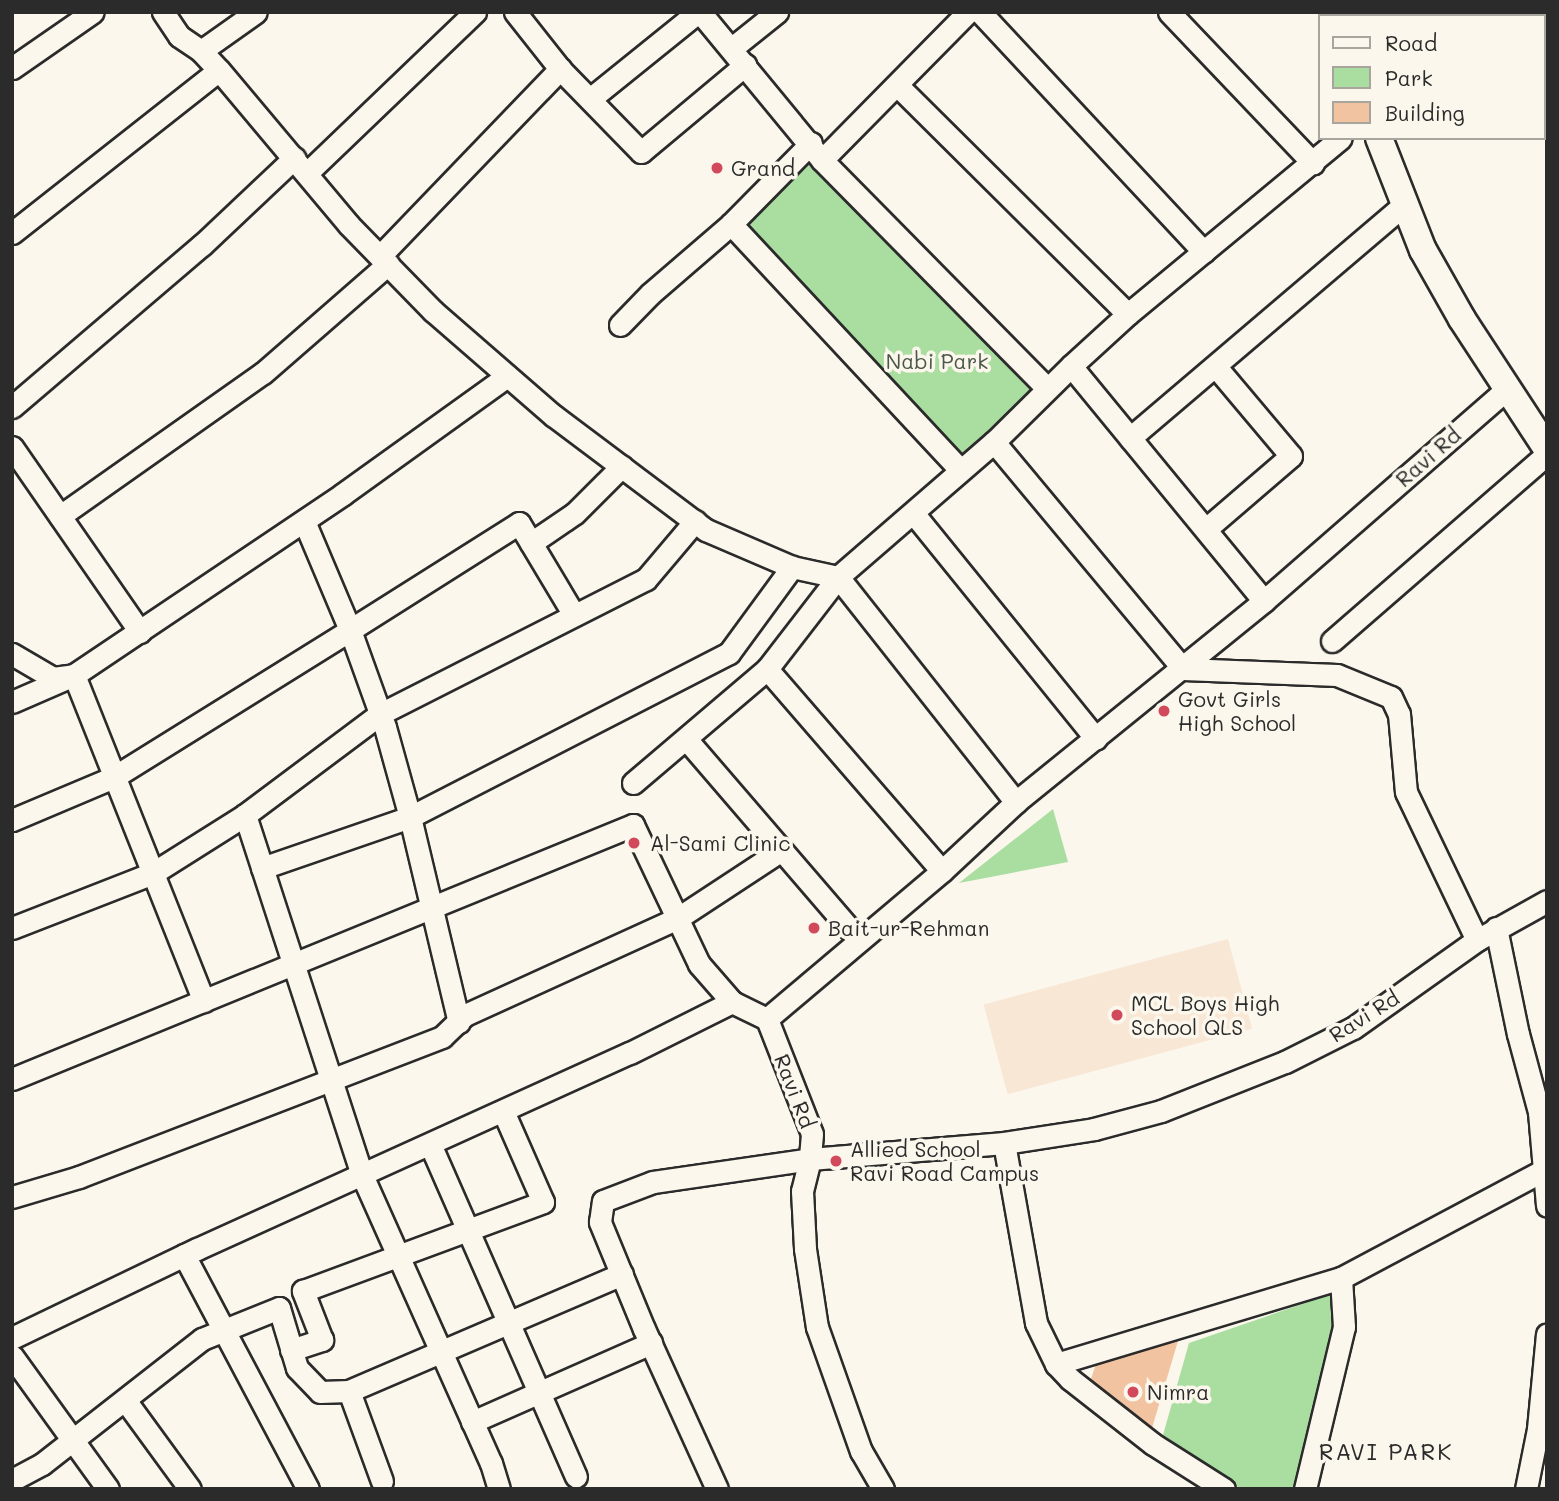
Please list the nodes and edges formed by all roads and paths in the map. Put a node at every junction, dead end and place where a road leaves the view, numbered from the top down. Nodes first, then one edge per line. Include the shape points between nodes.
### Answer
1 (93, 12) edge
2 (163, 12) edge
3 (256, 12) edge
4 (475, 12) edge
5 (515, 12) edge
6 (699, 12) edge
7 (777, 12) edge
8 (968, 12) edge
9 (981, 12) edge
10 (1169, 12) edge
11 (732, 48) junction
12 (201, 51) junction
13 (745, 65) junction
14 (12, 68) edge
15 (560, 69) junction
16 (219, 70) junction
17 (897, 85) junction
18 (590, 99) junction
19 (1339, 140) edge
20 (1379, 140) edge
21 (817, 152) junction
22 (1313, 163) junction
23 (300, 165) junction
24 (1406, 203) junction
25 (731, 224) junction
26 (12, 233) edge
27 (1204, 252) junction
28 (384, 260) junction
29 (1128, 314) junction
30 (620, 326) dead end
31 (1071, 366) junction
32 (1216, 367) junction
33 (507, 376) junction
34 (1047, 388) junction
35 (1508, 388) junction
36 (12, 407) edge
37 (1130, 438) junction
38 (994, 442) junction
39 (12, 447) edge
40 (1547, 452) edge
41 (622, 466) junction
42 (960, 470) junction
43 (914, 514) junction
44 (60, 516) junction
45 (304, 521) junction
46 (695, 521) junction
47 (1206, 529) junction
48 (531, 543) junction
49 (792, 567) junction
50 (838, 577) junction
51 (1264, 601) junction
52 (574, 615) junction
53 (349, 630) junction
54 (140, 632) junction
55 (1332, 641) dead end
56 (12, 654) edge
57 (766, 668) junction
58 (1183, 669) junction
59 (74, 675) junction
60 (12, 702) edge
61 (380, 714) junction
62 (1096, 739) junction
63 (687, 740) junction
64 (114, 777) junction
65 (633, 783) dead end
66 (1016, 802) junction
67 (245, 815) junction
68 (410, 817) junction
69 (12, 820) edge
70 (780, 851) junction
71 (262, 868) junction
72 (942, 871) junction
73 (153, 873) junction
74 (1547, 901) edge
75 (433, 908) junction
76 (678, 918) junction
77 (12, 928) edge
78 (1496, 928) junction
79 (859, 940) junction
80 (1477, 940) junction
81 (293, 965) junction
82 (204, 1001) junction
83 (732, 1002) junction
84 (767, 1019) junction
85 (459, 1022) junction
86 (12, 1079) edge
87 (331, 1080) junction
88 (503, 1111) junction
89 (1004, 1143) junction
90 (430, 1144) junction
91 (810, 1158) junction
92 (1544, 1170) junction
93 (362, 1174) junction
94 (12, 1197) edge
95 (1547, 1206) edge
96 (468, 1230) junction
97 (184, 1255) junction
98 (399, 1255) junction
99 (622, 1275) junction
100 (1341, 1278) junction
101 (509, 1323) junction
102 (224, 1330) junction
103 (1547, 1334) edge
104 (12, 1338) edge
105 (651, 1343) junction
106 (291, 1350) junction
107 (440, 1352) junction
108 (12, 1356) edge
109 (1056, 1364) junction
110 (349, 1391) junction
111 (539, 1392) junction
112 (125, 1400) junction
113 (472, 1422) junction
114 (73, 1440) junction
115 (576, 1476) dead end
116 (12, 1480) edge
117 (378, 1486) edge
118 (108, 1489) edge
119 (190, 1489) edge
120 (308, 1489) edge
121 (499, 1489) edge
122 (717, 1489) edge
123 (883, 1489) edge
124 (1224, 1489) edge
125 (1305, 1489) edge
126 (1526, 1489) edge

1 - 14 street
2 - 12 street via 178,36
3 - 12 street
4 - 23 street
5 - 15 street
6 - 11 street
6 - 18 street
7 - 11 street
8 - 17 street
9 - 27 street
10 - 22 street
11 - 13 street
12 - 16 street
13 - 18 street via 641,152
13 - 21 street
15 - 18 street
15 - 28 street
16 - 23 street
16 - 26 street
17 - 21 street
17 - 29 street
19 - 22 street
20 - 24 street
21 - 25 street
21 - 34 street
22 - 27 street
23 - 28 street
23 - 36 street
24 - 32 street
24 - 35 street via 1423,250
25 - 30 street
25 - 42 street
27 - 29 street
28 - 33 street
28 - 44 street via 263,373
29 - 31 street
31 - 34 street
31 - 37 street
32 - 37 street
32 - 47 street via 1292,456
33 - 41 street
33 - 45 street
34 - 38 street
35 - 40 street
35 - 51 street, Ravi Rd
37 - 47 street
38 - 42 street
38 - 58 street
39 - 44 street
40 - 55 street
41 - 46 street
41 - 48 street via 575,513
42 - 43 street
43 - 50 street
43 - 62 street
44 - 54 street
45 - 53 street
45 - 54 street
46 - 49 street
46 - 52 street via 646,579
47 - 51 street
48 - 52 street
48 - 53 street via 519,523
49 - 50 street
49 - 68 street via 729,653
50 - 57 street
50 - 66 street
51 - 58 street, Ravi Rd
52 - 61 street
53 - 61 street
53 - 64 street
54 - 59 street
56 - 59 street via 53,678
57 - 63 street
57 - 72 street
58 - 62 street, Ravi Rd
58 - 80 street via 1337,675 1391,697 1399,714 1406,792
59 - 60 street
59 - 64 street
61 - 67 street
61 - 68 street
62 - 66 street, Ravi Rd
63 - 65 street
63 - 70 street
64 - 69 street
64 - 73 street
66 - 72 street, Ravi Rd
67 - 71 street
67 - 73 street
68 - 71 street
68 - 75 street
70 - 76 street
70 - 79 street
71 - 81 street
72 - 79 street, Ravi Rd
73 - 77 street
73 - 82 street
74 - 78 street, Ravi Rd
75 - 76 street via 633,825
75 - 81 street
75 - 85 street
76 - 83 street via 699,964
76 - 85 street
78 - 80 street, Ravi Rd
78 - 92 street via 1539,1112
79 - 84 street, Ravi Rd
80 - 89 street, Ravi Rd via 1353,1028 1285,1062 1161,1111 1094,1129
81 - 82 street
81 - 87 street
82 - 86 street
83 - 84 street
83 - 88 street
84 - 91 street, Ravi Rd via 812,1134
85 - 87 street via 442,1037
87 - 93 street
87 - 94 street via 79,1177
88 - 90 street
88 - 96 street via 543,1202
89 - 91 street, Ravi Rd
89 - 109 street via 1037,1324
90 - 93 street
90 - 96 street
91 - 99 street via 653,1182 603,1201 600,1222
91 - 123 street via 802,1191 804,1249 817,1327 861,1451
92 - 95 street
92 - 100 street
93 - 97 street
93 - 98 street
96 - 98 street
96 - 101 street
97 - 102 street
97 - 104 street
98 - 106 street via 303,1291 322,1340
98 - 107 street
99 - 101 street
99 - 105 street
100 - 109 street
100 - 125 street via 1344,1327
101 - 107 street
101 - 111 street
102 - 106 street via 279,1308
102 - 112 street via 202,1339
102 - 120 street
103 - 126 street via 1538,1429
105 - 111 street
105 - 122 street
106 - 110 street via 297,1368 320,1392
107 - 110 street
107 - 113 street
108 - 114 street
109 - 124 street via 1153,1444
110 - 117 street
111 - 113 street
111 - 115 street
112 - 114 street
112 - 119 street
113 - 121 street
114 - 116 street
114 - 118 street

